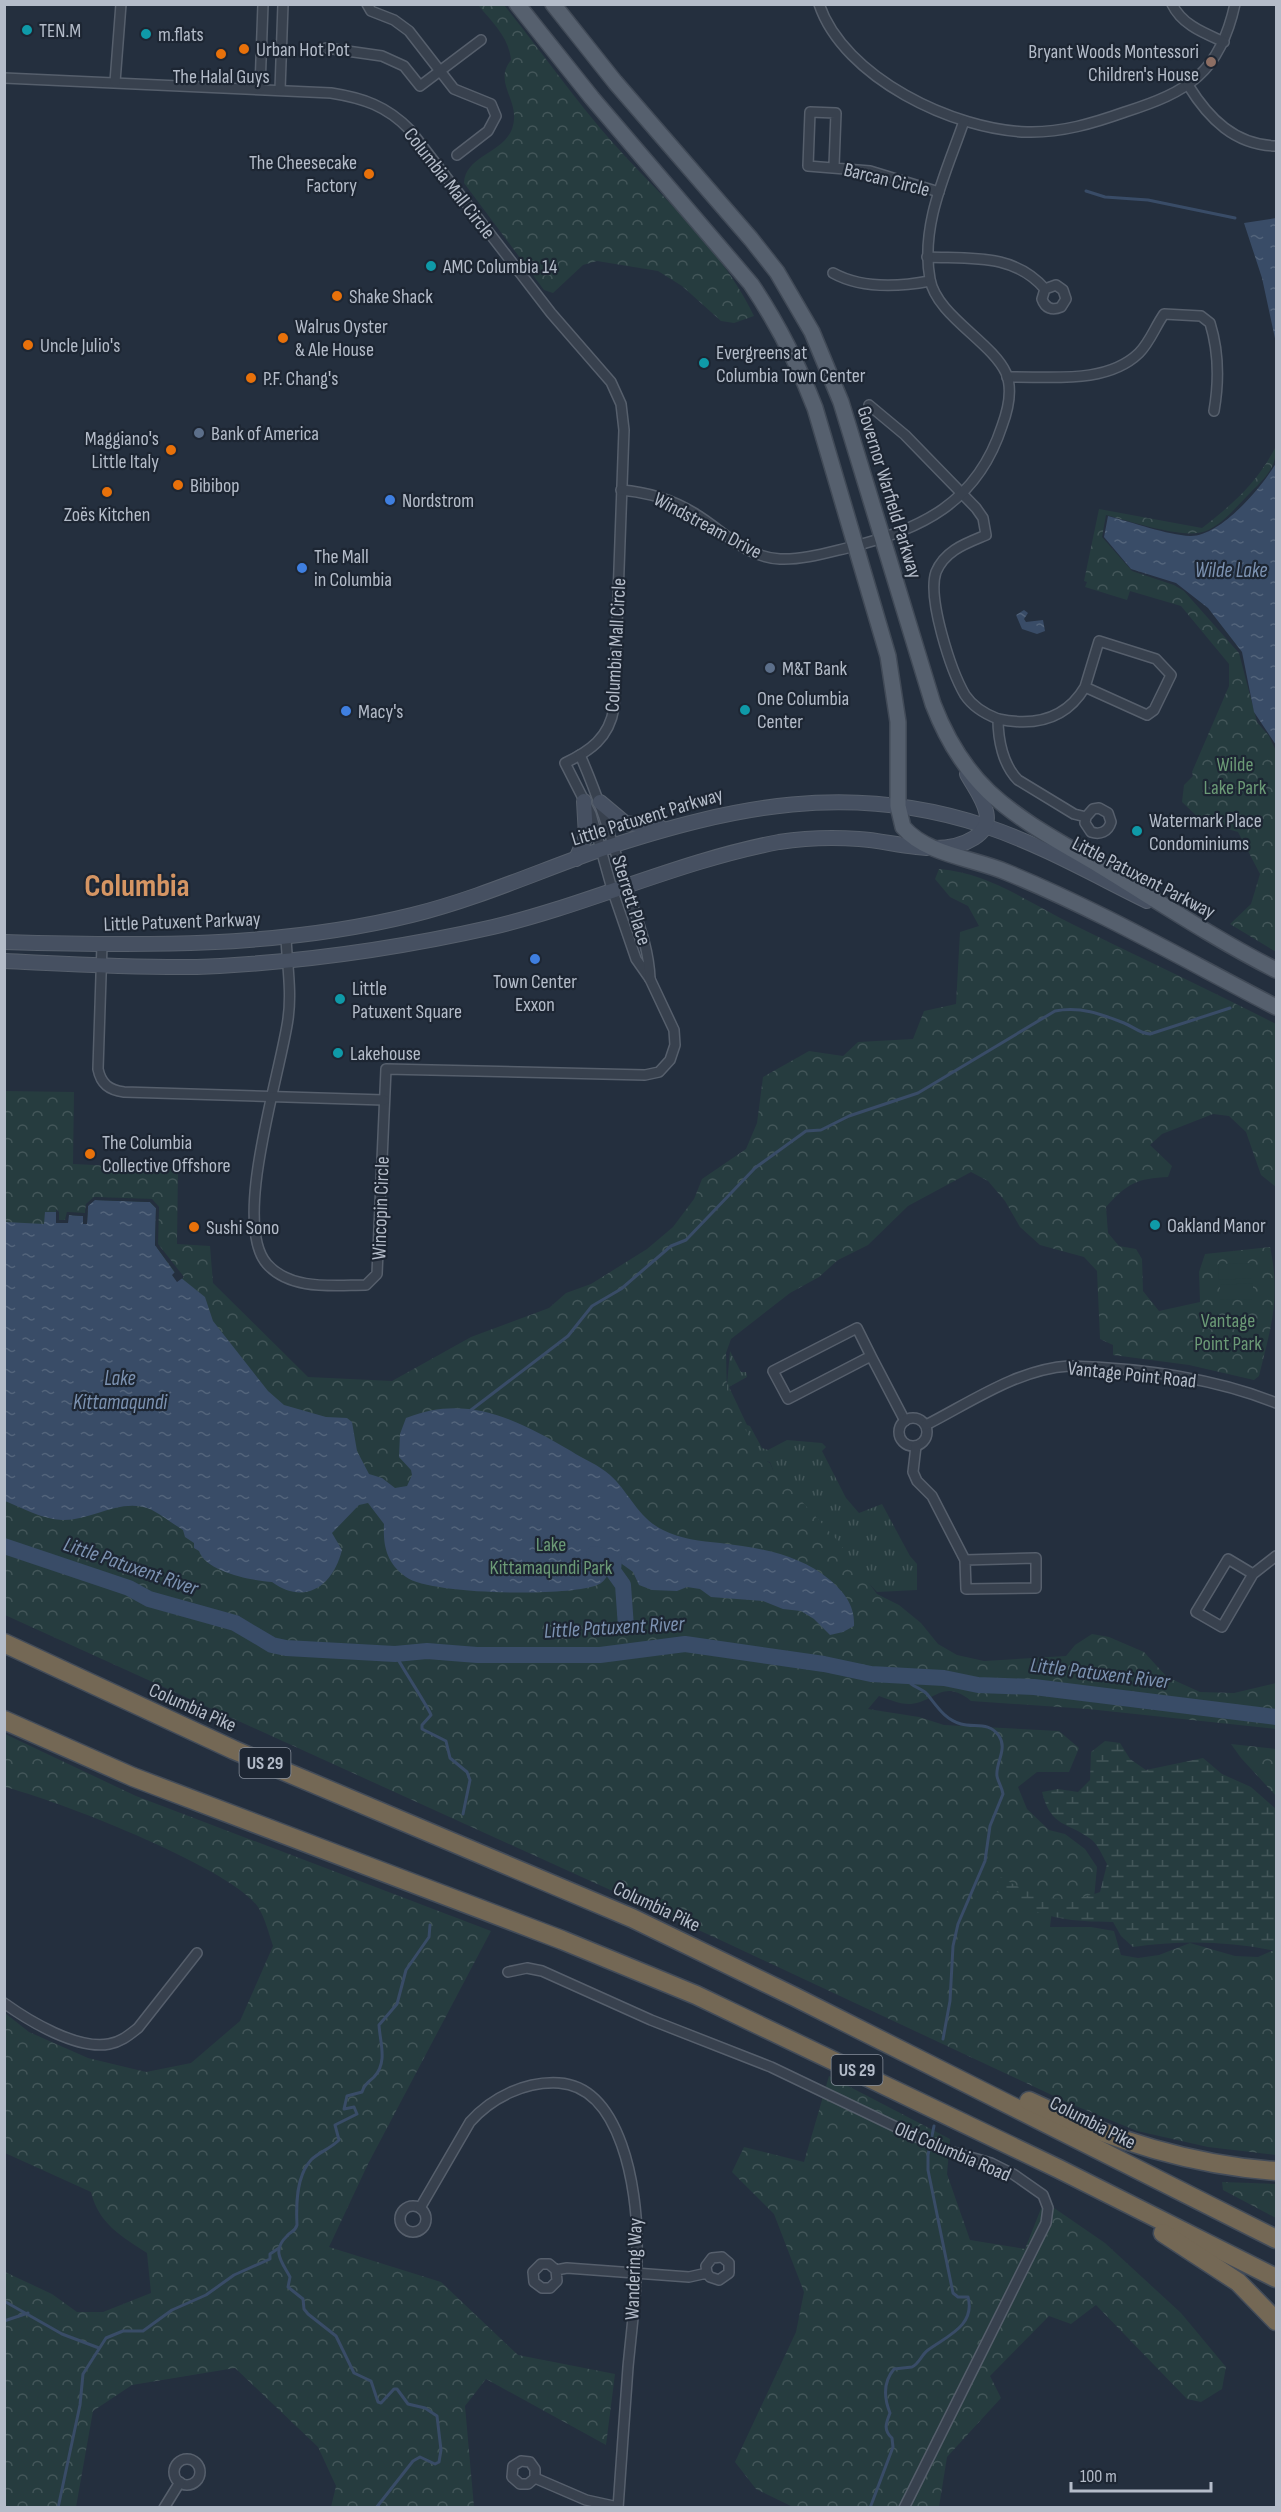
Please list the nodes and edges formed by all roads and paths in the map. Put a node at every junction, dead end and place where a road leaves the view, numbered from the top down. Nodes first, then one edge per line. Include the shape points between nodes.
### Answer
1 (121, 4) edge
2 (263, 4) edge
3 (283, 4) edge
4 (366, 4) edge
5 (517, 4) edge
6 (553, 4) edge
7 (819, 4) edge
8 (1172, 4) edge
9 (1235, 4) edge
10 (481, 40) dead end
11 (1224, 42) junction
12 (326, 48) dead end
13 (438, 72) junction
14 (4, 78) edge
15 (115, 82) junction
16 (1188, 85) junction
17 (260, 88) junction
18 (280, 90) junction
19 (964, 121) junction
20 (1276, 146) edge
21 (457, 155) dead end
22 (834, 166) junction
23 (939, 192) junction
24 (927, 257) junction
25 (833, 273) dead end
26 (930, 281) junction
27 (1045, 289) dead end
28 (1007, 377) junction
29 (869, 405) dead end
30 (1214, 411) dead end
31 (621, 490) junction
32 (961, 495) junction
33 (883, 538) junction
34 (857, 546) junction
35 (1084, 687) junction
36 (998, 719) junction
37 (958, 755) junction
38 (580, 756) junction
39 (564, 763) joint
40 (584, 801) junction
41 (600, 802) junction
42 (897, 806) junction
43 (1086, 817) dead end
44 (984, 826) junction
45 (671, 827) junction
46 (608, 847) junction
47 (934, 849) junction
48 (576, 859) junction
49 (626, 885) junction
50 (612, 889) junction
51 (1189, 922) junction
52 (285, 937) junction
53 (4, 942) edge
54 (102, 945) junction
55 (287, 960) junction
56 (4, 961) edge
57 (101, 965) junction
58 (1276, 970) edge
59 (650, 979) junction
60 (1276, 1006) edge
61 (665, 1066) joint
62 (272, 1095) junction
63 (384, 1100) junction
64 (871, 1356) junction
65 (1276, 1403) edge
66 (904, 1420) junction
67 (926, 1425) junction
68 (916, 1446) junction
69 (1276, 1556) edge
70 (965, 1560) junction
71 (1253, 1574) junction
72 (4, 1643) edge
73 (4, 1720) edge
74 (197, 1953) dead end
75 (508, 1972) dead end
76 (4, 2003) edge
77 (914, 2056) junction
78 (1059, 2169) junction
79 (1276, 2170) edge
80 (420, 2208) dead end
81 (1276, 2239) edge
82 (556, 2270) dead end
83 (636, 2271) junction
84 (707, 2273) dead end
85 (1276, 2278) edge
86 (1276, 2321) edge
87 (535, 2478) dead end
88 (180, 2482) dead end
89 (618, 2507) edge
90 (164, 2508) edge
91 (904, 2508) edge

1 - 15 street
2 - 17 street
3 - 18 street
4 - 13 street via 371,11 409,31
5 - 34 main road via 592,98 729,256 770,312 815,408
6 - 33 main road, Governor Warfield Parkway via 752,240 789,291 827,363
7 - 19 street via 831,31 858,62 904,93
8 - 11 street via 1190,26
9 - 11 street
10 - 13 street
11 - 16 street via 1204,72
12 - 13 street via 382,56 404,66 420,86
13 - 21 street via 454,89 488,101 495,111 491,128
14 - 15 street, Columbia Mall Circle
15 - 17 street, Columbia Mall Circle
16 - 19 street via 1161,100 1058,130 1005,130
16 - 20 street via 1224,130 1246,141
17 - 18 street, Columbia Mall Circle
18 - 31 street, Columbia Mall Circle via 368,100 397,117 410,130 617,391 624,430
19 - 23 street
22 - 22 street, Barcan Circle via 808,166 810,112 836,113
22 - 23 street, Barcan Circle via 884,174
23 - 24 street
24 - 26 street
24 - 27 street via 1007,262 1031,274
25 - 26 street via 856,283 898,285
26 - 28 street via 950,311 1000,364
28 - 30 street via 1085,375 1110,370 1139,353 1164,314 1201,316 1210,323 1217,361
28 - 32 street, Windstream Drive via 1007,412 997,440 988,460
29 - 32 street via 924,453
31 - 34 street, Windstream Drive via 648,493 680,506 759,555 797,558
31 - 38 street, Columbia Mall Circle via 614,708 602,738
32 - 33 street, Windstream Drive via 923,524
32 - 36 street via 983,518 987,535 957,548 943,560 934,584 934,607 966,696 984,713
33 - 34 street, Windstream Drive
33 - 37 main road, Governor Warfield Parkway via 933,704
34 - 42 main road via 894,685 898,722
35 - 35 street via 1147,715 1154,710 1171,675 1156,659 1099,641
35 - 36 street via 1070,704 1043,721
36 - 43 street via 998,736 1011,773 1074,814
37 - 44 main road via 985,804
37 - 51 main road, Governor Warfield Parkway via 971,774 1007,808
38 - 39 street, Columbia Mall Circle
38 - 41 street, Sterrett Place
39 - 40 street, Sterrett Place
40 - 46 street, Sterrett Place
40 - 48 main road via 586,836
41 - 45 main road via 625,823
41 - 46 street, Sterrett Place
42 - 44 main road, Little Patuxent Parkway
42 - 45 main road, Little Patuxent Parkway via 832,802 774,805
42 - 47 main road via 903,827
44 - 47 main road via 967,842
44 - 51 main road, Little Patuxent Parkway via 1056,855
45 - 46 main road, Little Patuxent Parkway
46 - 48 main road, Little Patuxent Parkway
46 - 49 street, Sterrett Place
46 - 50 street, Sterrett Place
47 - 49 main road via 860,839 810,838 716,856
47 - 60 main road via 971,859 1032,884
48 - 52 main road, Little Patuxent Parkway via 424,912
49 - 50 main road
49 - 59 street, Sterrett Place via 649,955
50 - 55 main road via 464,933
50 - 59 street, Sterrett Place via 636,959
51 - 58 main road, Little Patuxent Parkway
52 - 54 main road, Little Patuxent Parkway via 196,944
52 - 55 street, Wincopin Circle
53 - 54 main road, Little Patuxent Parkway
54 - 57 street
55 - 57 main road via 197,966
55 - 62 street, Wincopin Circle via 288,1019
56 - 57 main road
57 - 62 street via 98,1069 105,1085 124,1092
59 - 61 street, Sterrett Place via 675,1038 674,1051
61 - 63 street, Wincopin Circle via 659,1072 645,1075 395,1067 386,1069
62 - 63 street
62 - 63 street, Wincopin Circle via 259,1146 255,1239 272,1269 288,1279 313,1285 366,1285 377,1274
64 - 64 street via 857,1328 773,1371 788,1399
64 - 66 street
65 - 67 street, Vantage Point Road via 1182,1378 1069,1365 1024,1375
66 - 67 street via 917,1418
66 - 68 street via 900,1438
67 - 68 street via 927,1438
68 - 70 street via 913,1472 932,1496
69 - 71 street
70 - 70 street via 966,1589 1036,1588 1036,1558
71 - 71 street via 1222,1627 1196,1612 1228,1559
72 - 77 highway, Columbia Pike / US 29 via 234,1750 632,1918
73 - 78 highway, US 29 via 133,1776 685,1990
74 - 76 street via 138,2028 107,2045 53,2031
75 - 91 street, Old Columbia Road via 527,1968 542,1971 651,2020 771,2067 942,2149 991,2163 1043,2195 1048,2215
77 - 79 highway via 1144,2147 1206,2163
77 - 81 highway, Columbia Pike / US 29
78 - 85 highway, US 29
78 - 86 highway via 1238,2282
80 - 83 street, Wandering Way via 461,2134 480,2110 502,2096 529,2087 568,2084 600,2103 614,2127 634,2200
82 - 83 street
83 - 84 street via 689,2277
83 - 89 street, Wandering Way
87 - 89 street via 586,2500
88 - 90 street

